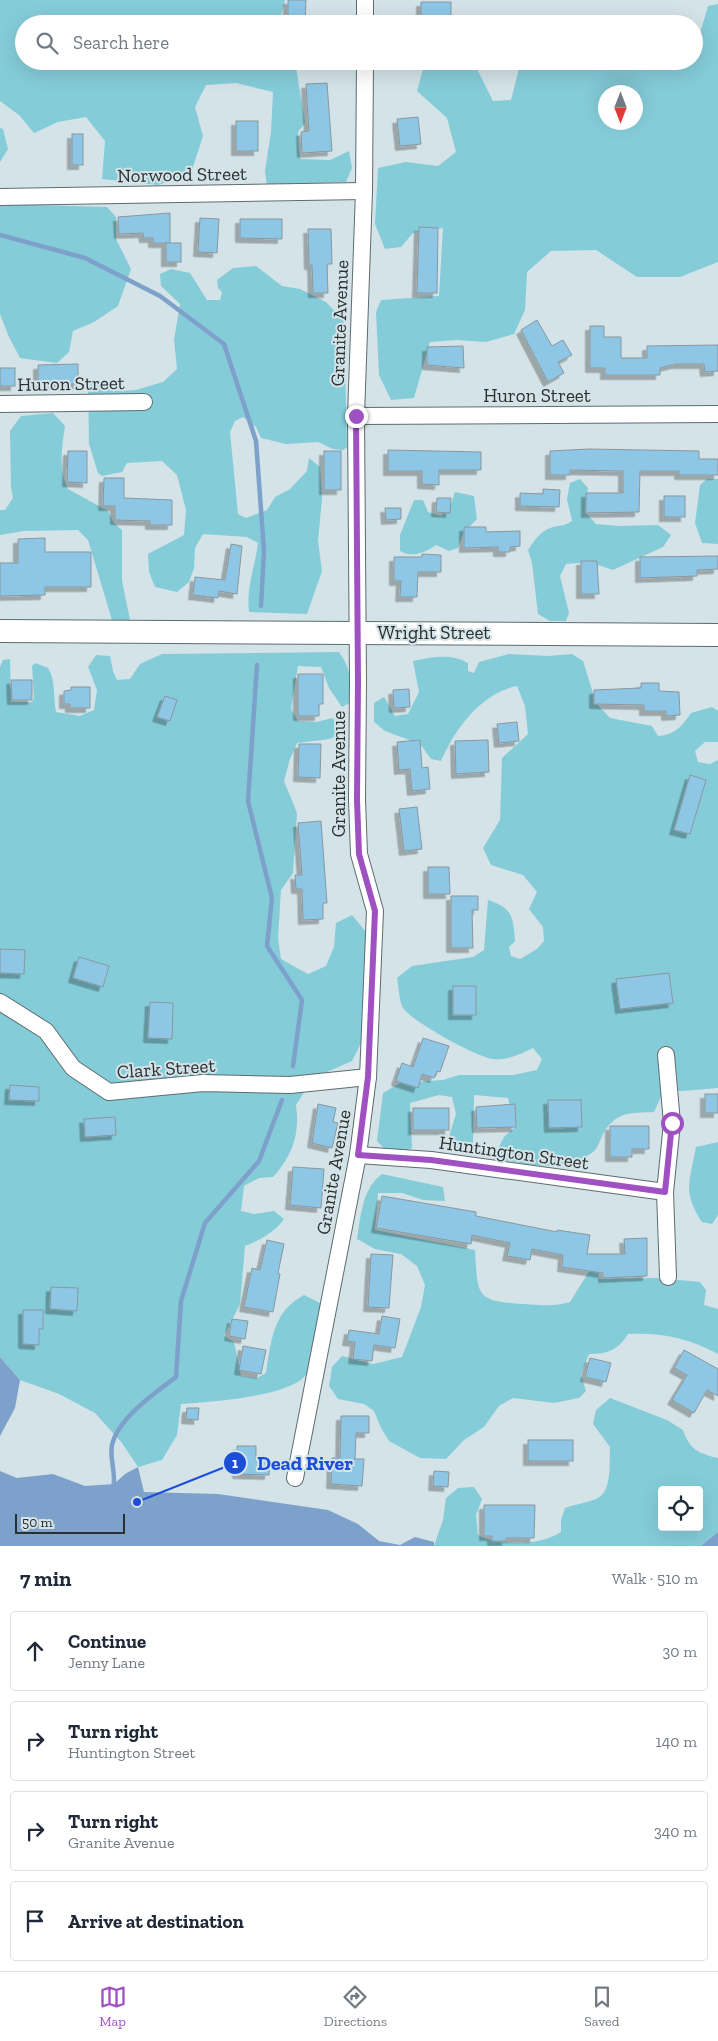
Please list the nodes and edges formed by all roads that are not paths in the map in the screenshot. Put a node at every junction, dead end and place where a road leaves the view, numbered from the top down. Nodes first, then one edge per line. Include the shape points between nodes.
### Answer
1 (365, 0) edge
2 (365, 15) edge
3 (365, 70) edge
4 (364, 191) junction
5 (0, 197) edge
6 (144, 402) dead end
7 (0, 404) edge
8 (718, 414) edge
9 (356, 416) junction
10 (0, 632) edge
11 (357, 632) junction
12 (718, 635) edge
13 (0, 1002) edge
14 (666, 1055) dead end
15 (368, 1077) junction
16 (358, 1155) junction
17 (665, 1192) junction
18 (668, 1277) dead end
19 (296, 1478) dead end

1 - 2 street
3 - 4 street, Granite Avenue
4 - 5 street, Norwood Street
4 - 9 street, Granite Avenue
6 - 7 street, Huron Street
8 - 9 street, Huron Street
9 - 11 street, Granite Avenue
10 - 11 main road, Wright Street
11 - 12 main road, Wright Street
11 - 15 street, Granite Avenue via 359,854 375,911
13 - 15 street, Clark Street via 46,1031 73,1068 109,1092 203,1083 290,1085
14 - 17 street via 672,1123
15 - 16 street, Granite Avenue
16 - 17 street, Huntington Street via 431,1160
16 - 19 street, Granite Avenue
17 - 18 street

